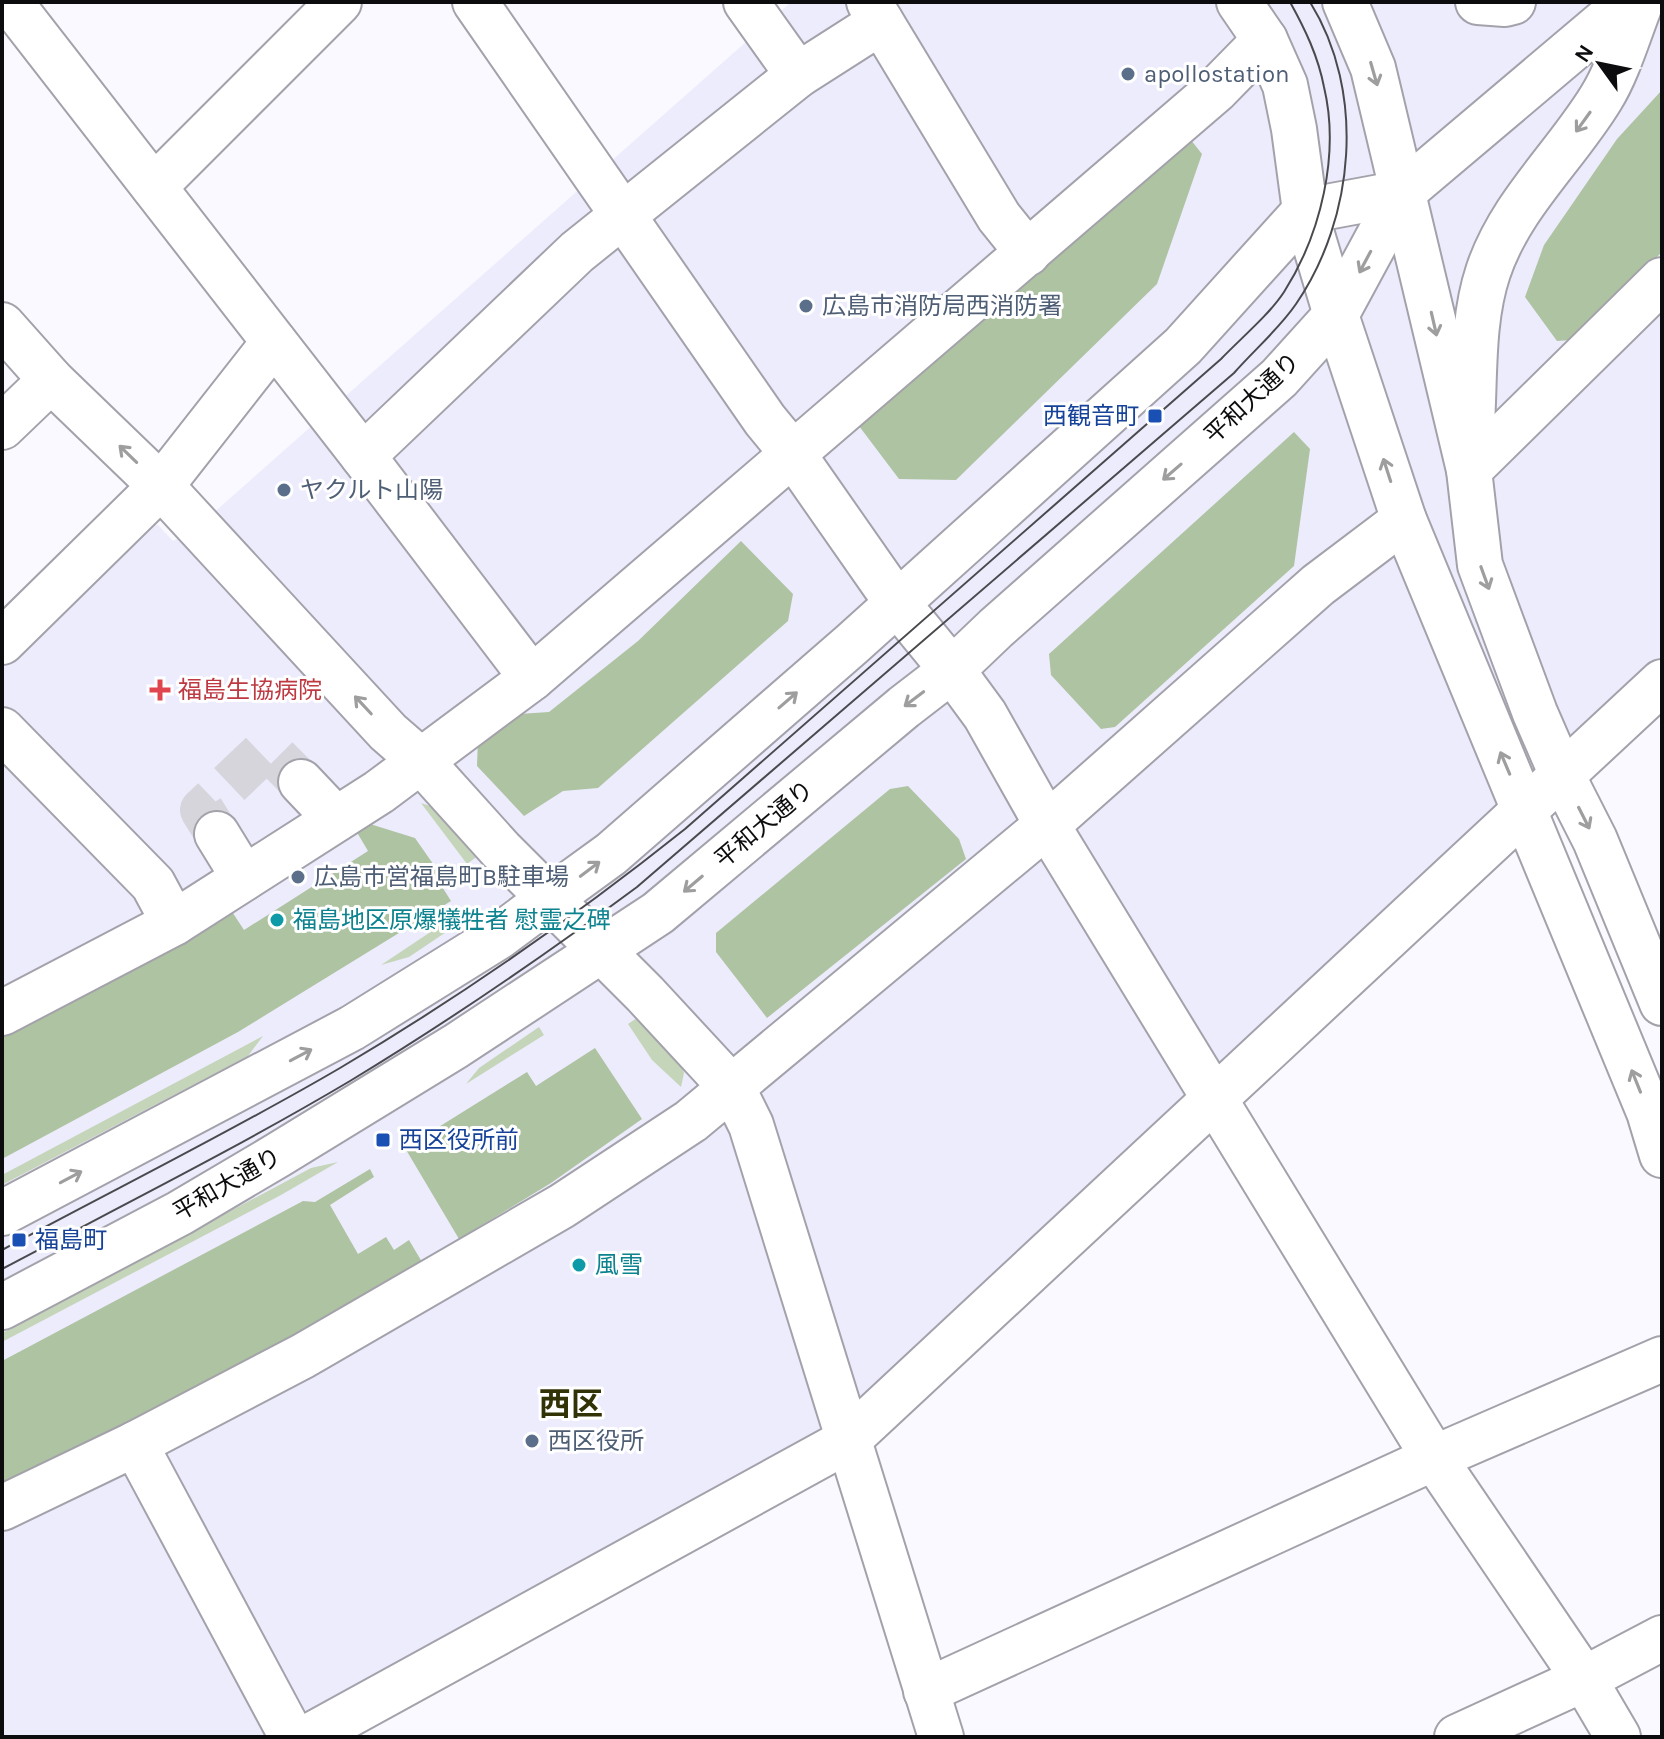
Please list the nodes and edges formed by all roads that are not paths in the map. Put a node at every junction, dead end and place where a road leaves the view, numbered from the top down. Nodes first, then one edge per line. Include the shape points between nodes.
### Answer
1 (339, 2) edge
2 (475, 2) edge
3 (746, 2) edge
4 (1239, 2) edge
5 (1345, 2) edge
6 (1478, 2) edge
7 (1513, 2) edge
8 (1628, 2) edge
9 (1641, 2) edge
10 (875, 12) edge
11 (20, 18) edge
12 (1265, 40) junction
13 (798, 75) junction
14 (154, 187) junction
15 (1402, 193) junction
16 (1305, 211) junction
17 (624, 214) junction
18 (1028, 253) junction
19 (1662, 280) edge
20 (1336, 315) junction
21 (2, 325) edge
22 (274, 342) junction
23 (51, 380) junction
24 (2, 427) edge
25 (793, 454) junction
26 (363, 456) junction
27 (1469, 470) junction
28 (161, 486) junction
29 (1404, 520) junction
30 (897, 603) junction
31 (2, 642) edge
32 (952, 670) junction
33 (532, 678) junction
34 (1662, 682) edge
35 (2, 730) edge
36 (419, 759) junction
37 (1562, 775) junction
38 (301, 782) tunnel mouth
39 (1524, 808) junction
40 (336, 819) junction
41 (1047, 825) junction
42 (217, 834) tunnel mouth
43 (244, 878) junction
44 (549, 899) junction
45 (174, 923) junction
46 (602, 951) junction
47 (1662, 1003) edge
48 (2, 1013) edge
49 (733, 1089) junction
50 (1214, 1099) junction
51 (1662, 1155) edge
52 (2, 1213) edge
53 (2, 1307) edge
54 (1662, 1359) edge
55 (847, 1441) junction
56 (135, 1444) junction
57 (1434, 1458) junction
58 (2, 1508) edge
59 (1662, 1638) edge
60 (1584, 1679) junction
61 (926, 1691) junction
62 (292, 1737) edge
63 (308, 1737) edge
64 (941, 1737) edge
65 (1457, 1737) edge
66 (1618, 1737) edge

1 - 14 street
2 - 17 street
3 - 13 street
4 - 12 street
5 -> 15 street via 1373,68
6 - 7 street
8 - 15 street, 平和大通り
9 -> 27 street via 1602,97 1529,195 1487,274 1479,316
10 - 13 street
10 - 18 street via 999,217
11 - 14 street
12 - 16 street via 1285,85
12 - 18 street via 1216,90
13 - 17 street
14 - 22 street
15 - 16 street, 平和大通り
15 -> 20 street, 平和大通り
15 -> 27 street
16 - 20 street
16 - 30 street via 1183,346
17 - 25 street
17 - 26 street via 577,252
18 - 25 street
19 - 27 street
29 -> 20 street
20 -> 32 street, 平和大通り via 1279,378
21 - 23 street
22 - 26 street
22 - 28 street
23 - 24 street
28 -> 23 street
25 - 30 street
25 - 33 street
26 - 33 street
27 -> 37 street via 1480,565
28 - 31 street
36 -> 28 street
39 -> 29 street
29 - 41 street via 1318,585
30 - 32 street
44 -> 30 street via 611,854
32 - 41 street via 985,715
32 -> 46 street, 平和大通り via 658,913
33 - 36 street
34 - 37 street
35 - 45 street via 153,884
36 - 40 street
36 - 44 street
37 - 39 street
37 -> 47 street via 1595,840
38 - 40 street
39 - 50 street
51 -> 39 street
40 - 43 street
41 - 49 street
41 - 50 street
42 - 43 street
43 - 45 street
44 - 46 street
52 -> 44 street via 352,1028
45 - 48 street
46 - 49 street
46 - 53 street, 平和大通り via 180,1213
49 - 55 street via 751,1125
49 - 56 street via 562,1206 303,1356
50 - 55 street
50 - 57 street
54 - 57 street
55 - 61 street
55 - 63 street
56 - 58 street
56 - 62 street
57 - 60 street
57 - 61 street
59 - 60 street
60 - 65 street
60 - 66 street
61 - 64 street

